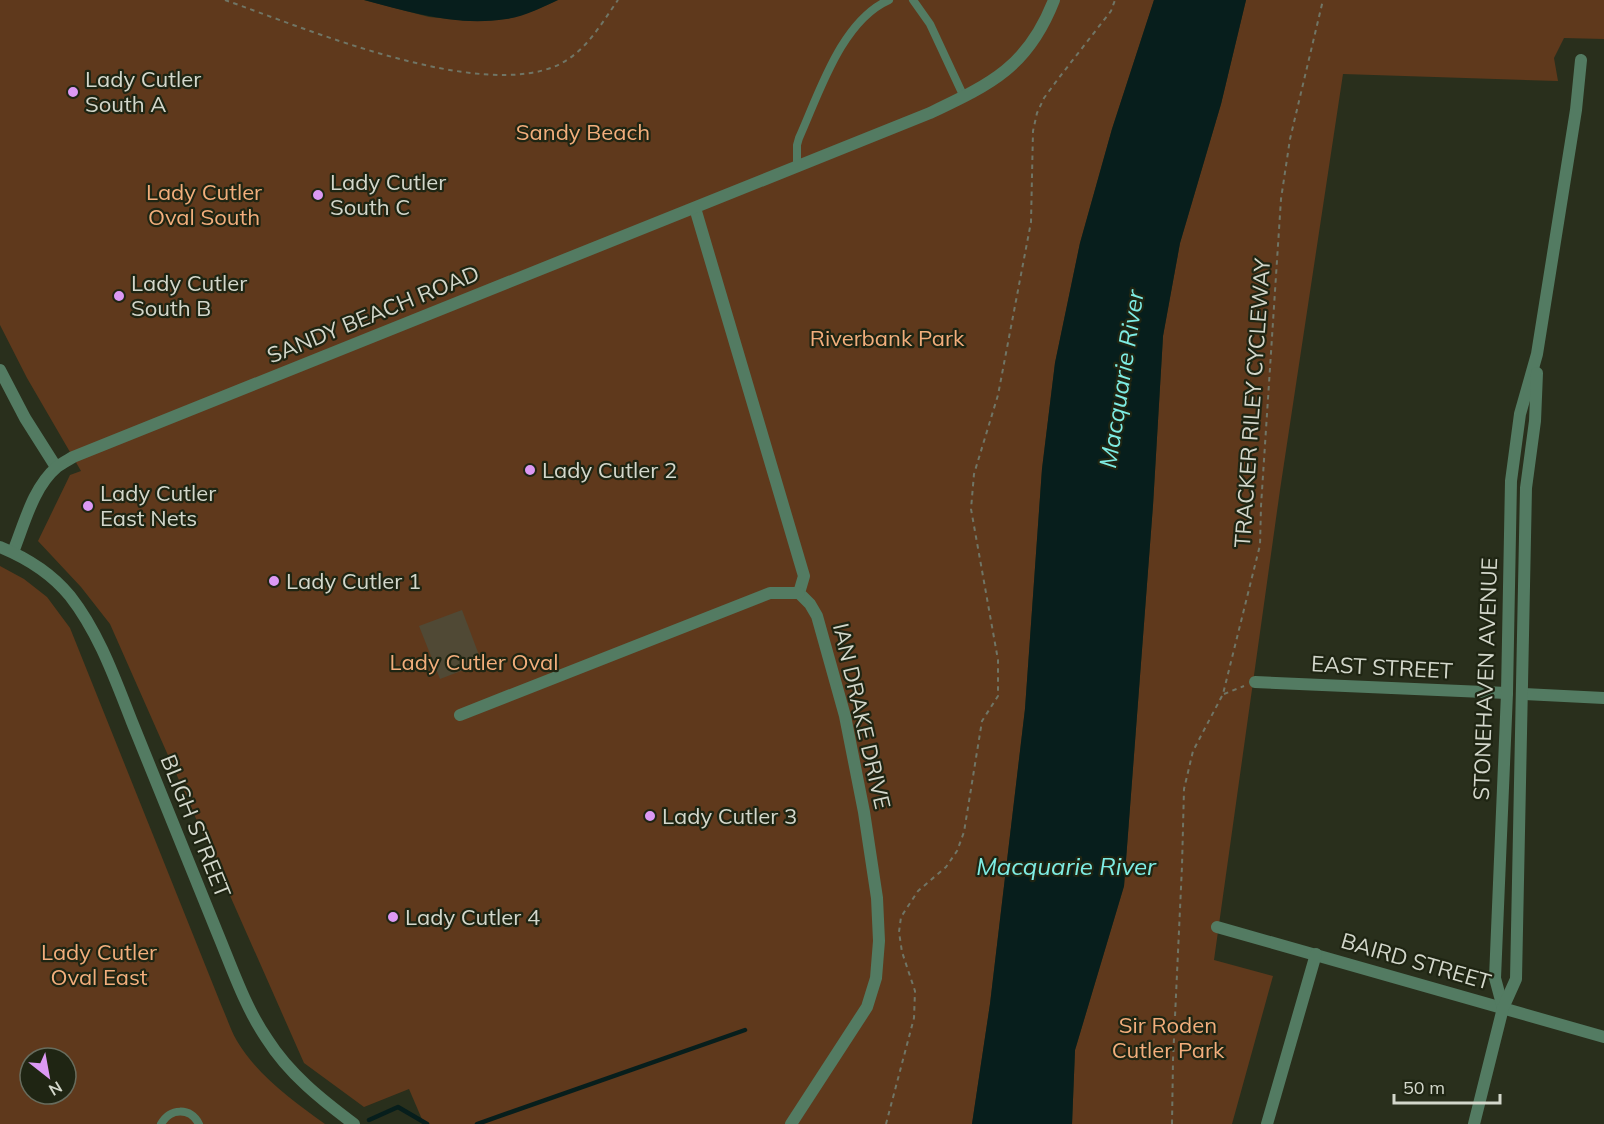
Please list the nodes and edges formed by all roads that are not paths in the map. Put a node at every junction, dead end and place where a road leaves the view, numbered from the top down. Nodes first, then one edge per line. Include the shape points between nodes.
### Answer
1 (889, 0) edge
2 (913, 0) edge
3 (1054, 0) edge
4 (1581, 60) dead end
5 (964, 97) junction
6 (797, 168) junction
7 (695, 208) junction
8 (1537, 354) junction
9 (0, 370) edge
10 (56, 467) junction
11 (0, 547) edge
12 (13, 552) junction
13 (799, 593) junction
14 (1255, 682) road end
15 (1507, 693) junction
16 (1523, 694) junction
17 (1604, 698) edge
18 (460, 715) dead end
19 (1217, 927) dead end
20 (1316, 954) junction
21 (1503, 1008) junction
22 (1604, 1037) edge
23 (161, 1124) edge
24 (199, 1124) edge
25 (354, 1124) edge
26 (791, 1124) edge
27 (1267, 1124) edge
28 (1474, 1124) edge

1 - 6 lane via 863,17 841,46 799,138
2 - 5 lane via 930,24
3 - 5 street, SANDY BEACH ROAD via 1042,26 1017,59 998,78
4 - 8 street, STONEHAVEN AVENUE
5 - 6 street, SANDY BEACH ROAD
6 - 7 street, SANDY BEACH ROAD
7 - 10 street, SANDY BEACH ROAD via 92,448
7 - 13 street via 804,576
8 - 15 street, STONEHAVEN AVENUE via 1520,414 1511,481
8 - 16 street, STONEHAVEN AVENUE via 1535,421 1526,488
9 - 10 street
10 - 12 street, SANDY BEACH ROAD via 33,502
11 - 12 street, BLIGH STREET
12 - 25 street, BLIGH STREET via 50,576 69,595 99,642 240,985 266,1038 308,1087
13 - 18 street via 770,593
13 - 26 street, IAN DRAKE DRIVE via 817,616 845,716 877,898 879,941 876,978 867,1007
14 - 15 street, EAST STREET
15 - 21 street, STONEHAVEN AVENUE via 1495,978
16 - 17 street
16 - 21 street, STONEHAVEN AVENUE via 1516,979
19 - 20 street, BAIRD STREET
20 - 21 street, BAIRD STREET
20 - 27 street
21 - 22 street, BAIRD STREET
21 - 28 street, STONEHAVEN AVENUE
23 - 24 lane via 168,1114 178,1111 193,1115

